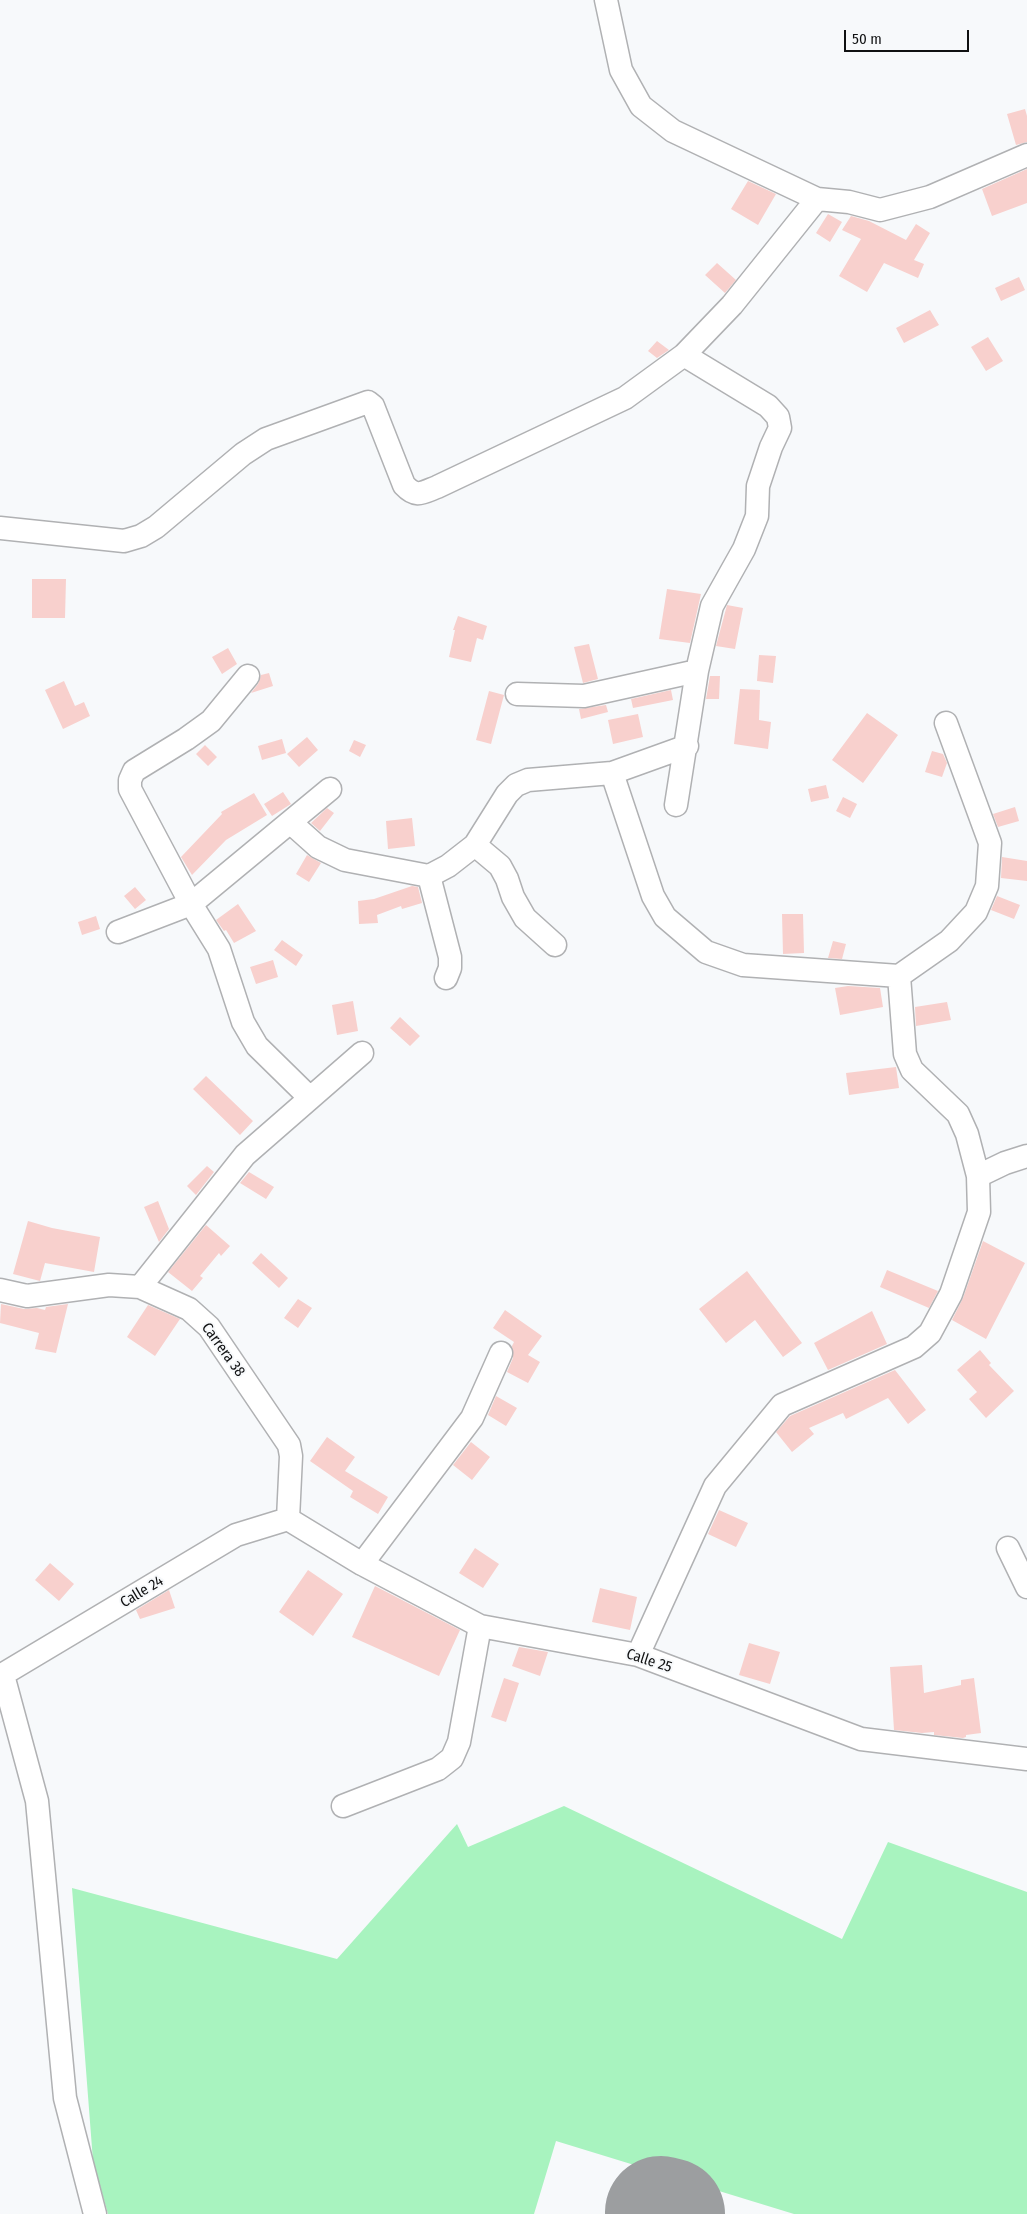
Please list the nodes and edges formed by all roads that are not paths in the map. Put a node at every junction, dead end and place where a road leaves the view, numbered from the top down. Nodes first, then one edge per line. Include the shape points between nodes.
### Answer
1 (606, 0) edge
2 (1027, 155) edge
3 (817, 199) junction
4 (684, 355) junction
5 (0, 528) edge
6 (697, 671) junction
7 (248, 676) dead end
8 (517, 694) dead end
9 (946, 723) dead end
10 (687, 746) junction
11 (612, 773) junction
12 (330, 789) dead end
13 (676, 805) dead end
14 (290, 822) junction
15 (475, 845) junction
16 (429, 876) junction
17 (191, 904) junction
18 (118, 932) dead end
19 (555, 945) dead end
20 (899, 976) junction
21 (446, 978) dead end
22 (362, 1053) dead end
23 (309, 1097) junction
24 (1027, 1156) edge
25 (978, 1176) junction
26 (140, 1287) junction
27 (0, 1290) edge
28 (501, 1353) dead end
29 (288, 1519) junction
30 (1008, 1548) dead end
31 (362, 1564) junction
32 (1027, 1587) edge
33 (480, 1626) junction
34 (638, 1655) junction
35 (1, 1676) edge
36 (1027, 1759) edge
37 (343, 1806) dead end
38 (95, 2214) edge

1 - 3 street via 622,70 641,106 673,131
2 - 3 street via 930,197 880,210 849,202
3 - 4 street via 732,305
4 - 5 street via 625,398 420,494 411,492 404,485 373,406 368,402 266,439 141,536 124,541
4 - 6 street via 768,406 778,417 780,428 758,486 757,516 744,549 712,606
6 - 8 street via 584,696
6 - 10 street
7 - 17 street via 211,721 134,771 130,780 130,789
9 - 20 street via 990,843 987,886 976,912 949,941
10 - 11 street
10 - 13 street
11 - 15 street via 528,780 516,784
11 - 20 street via 653,896 665,917 706,952 744,966
12 - 14 street
14 - 16 street via 318,847 345,860
14 - 17 street
15 - 16 street
15 - 19 street via 500,866 525,918
16 - 21 street via 450,958
17 - 18 street
17 - 23 street via 219,949 243,1022 257,1046
20 - 25 street via 906,1054 912,1070 958,1114
22 - 23 street
23 - 26 street via 245,1155
24 - 25 street
25 - 34 street via 979,1212 952,1294 930,1333 914,1347 782,1405 715,1486
26 - 27 street, Carrera 38 via 109,1285 27,1296
26 - 29 street, Carrera 38 via 188,1309 209,1327 289,1445
28 - 31 street via 472,1418
29 - 31 street, Calle 25
29 - 35 street, Calle 24 via 236,1535
30 - 32 street
31 - 33 street, Calle 25
33 - 34 street, Calle 25
33 - 37 street via 459,1742 452,1758 438,1769
34 - 36 street, Calle 25 via 861,1740
35 - 38 street via 38,1801 65,2098

